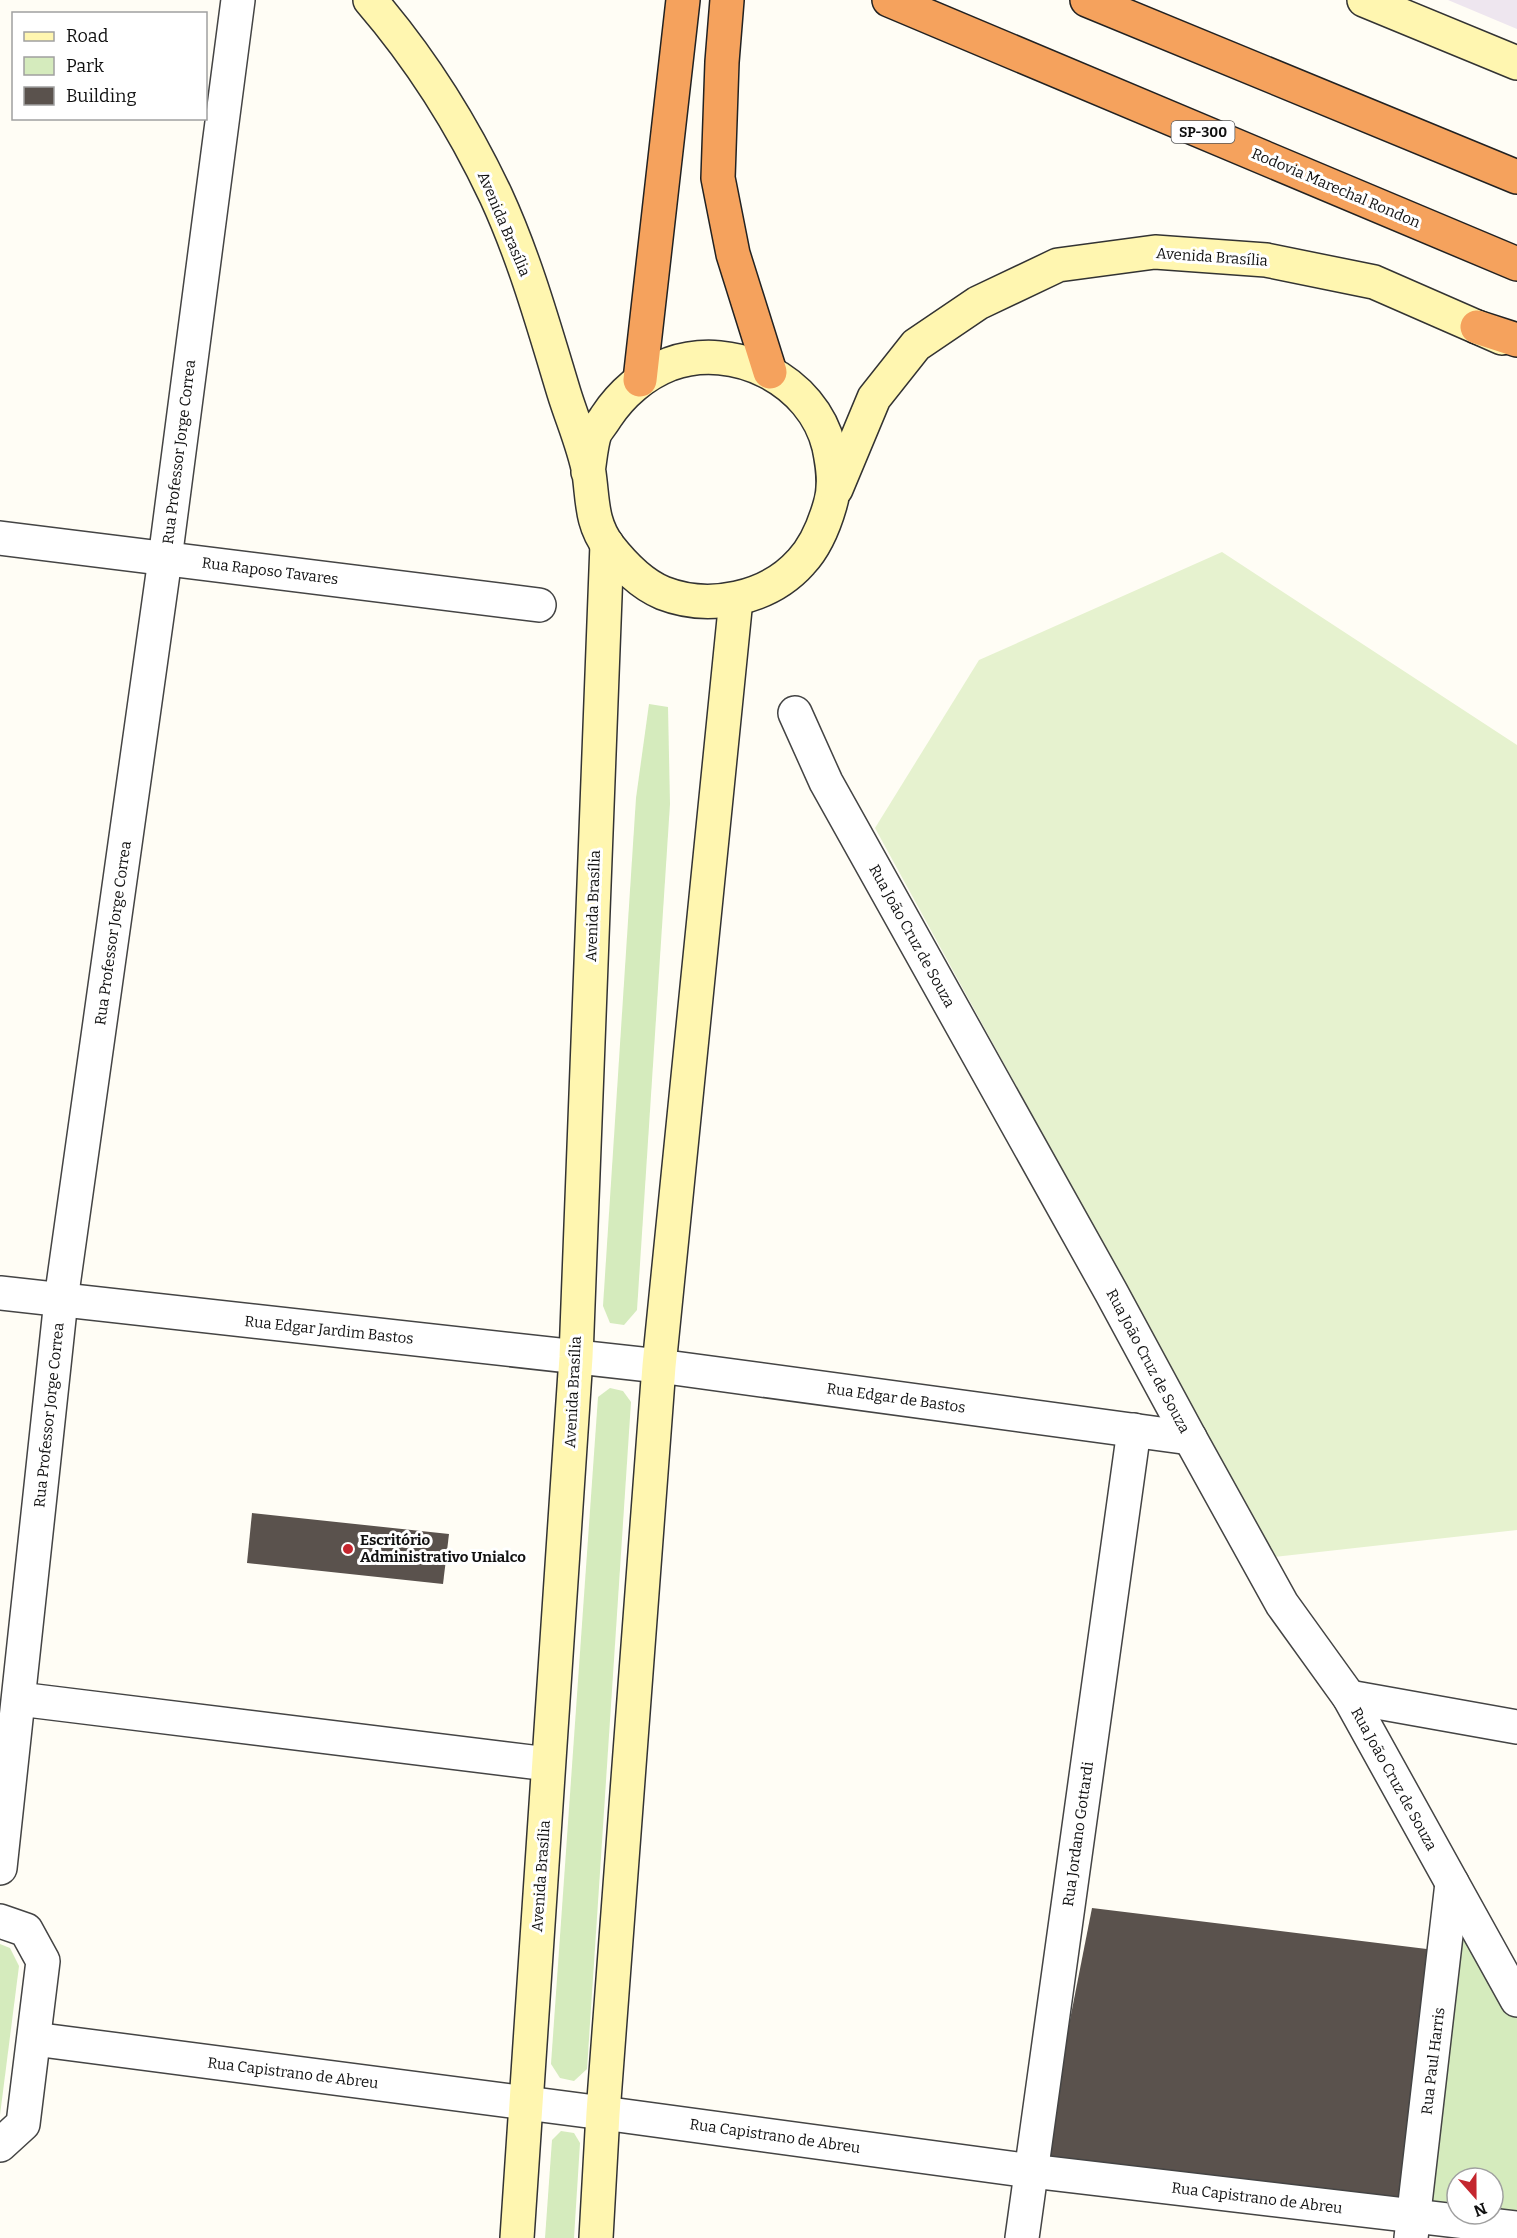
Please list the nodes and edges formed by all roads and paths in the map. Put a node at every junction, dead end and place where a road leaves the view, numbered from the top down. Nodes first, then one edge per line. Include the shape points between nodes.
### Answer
1 (238, 0) edge
2 (370, 0) edge
3 (682, 0) edge
4 (727, 0) edge
5 (889, 0) edge
6 (1087, 0) edge
7 (1364, 0) edge
8 (1517, 63) edge
9 (1517, 177) edge
10 (1517, 264) edge
11 (1477, 327) joint
12 (1517, 343) edge
13 (770, 372) junction
14 (640, 380) junction
15 (588, 472) junction
16 (833, 496) junction
17 (0, 538) edge
18 (607, 544) junction
19 (165, 559) junction
20 (736, 599) junction
21 (539, 604) dead end
22 (795, 712) dead end
23 (0, 1293) edge
24 (61, 1300) junction
25 (576, 1357) junction
26 (659, 1366) junction
27 (1134, 1430) junction
28 (1190, 1438) junction
29 (1349, 1697) junction
30 (19, 1699) junction
31 (1517, 1727) edge
32 (548, 1764) junction
33 (0, 1868) edge
34 (1452, 1883) junction
35 (0, 1921) edge
36 (1517, 2001) edge
37 (34, 2039) junction
38 (526, 2103) junction
39 (603, 2113) junction
40 (0, 2145) edge
41 (1031, 2171) junction
42 (1413, 2228) edge
43 (1517, 2228) edge
44 (516, 2238) edge
45 (596, 2238) edge
46 (1022, 2238) edge

1 - 19 street, Rua Professor Jorge Correa
2 - 15 main road, Avenida Brasília via 449,109 496,196 532,289
3 - 14 highway
4 - 13 highway via 718,178 733,254
5 - 10 highway, Rodovia Marechal Rondon / SP-300
6 - 9 highway
7 - 8 main road
11 - 12 highway
11 - 16 main road, Avenida Brasília via 1374,282 1266,260 1155,252 1058,265 978,303 916,345 874,398
13 - 14 main road, Avenida Brasília via 743,361 706,358 671,364
13 - 16 main road, Avenida Brasília via 794,389 813,411 827,438 833,466
14 - 15 main road, Avenida Brasília via 614,404 595,435
15 - 18 main road, Avenida Brasília via 592,509
16 - 20 main road, Avenida Brasília via 822,532 800,563 771,586
17 - 19 street, Rua Raposo Tavares
18 - 20 main road, Avenida Brasília via 632,573 663,592 699,601
18 - 25 main road, Avenida Brasília
19 - 21 street, Rua Raposo Tavares
19 - 24 street, Rua Professor Jorge Correa
20 - 26 main road
22 - 28 street, Rua João Cruz de Souza via 826,782
23 - 24 street, Rua Edgar Jardim Bastos
24 - 25 street, Rua Edgar Jardim Bastos
24 - 30 street, Rua Professor Jorge Correa
25 - 26 street, Rua Edgar Jardim Bastos
25 - 32 main road, Avenida Brasília
26 - 27 street, Rua Edgar de Bastos
26 - 39 main road
27 - 28 street, Rua Edgar de Bastos
27 - 41 street, Rua Jordano Gottardi
28 - 29 street, Rua João Cruz de Souza via 1282,1604
29 - 31 street
29 - 34 street, Rua João Cruz de Souza
30 - 32 street
30 - 33 street, Rua Professor Jorge Correa
32 - 38 main road, Avenida Brasília
34 - 36 street, Rua João Cruz de Souza
34 - 42 street, Rua Paul Harris
35 - 37 street via 26,1930 43,1961
37 - 38 street, Rua Capistrano de Abreu
37 - 40 street via 23,2124
38 - 39 street, Rua Capistrano de Abreu
38 - 44 main road, Avenida Brasília
39 - 41 street, Rua Capistrano de Abreu
39 - 45 main road
41 - 42 street, Rua Capistrano de Abreu
41 - 46 street, Rua Jordano Gottardi
42 - 43 street, Rua Capistrano de Abreu

